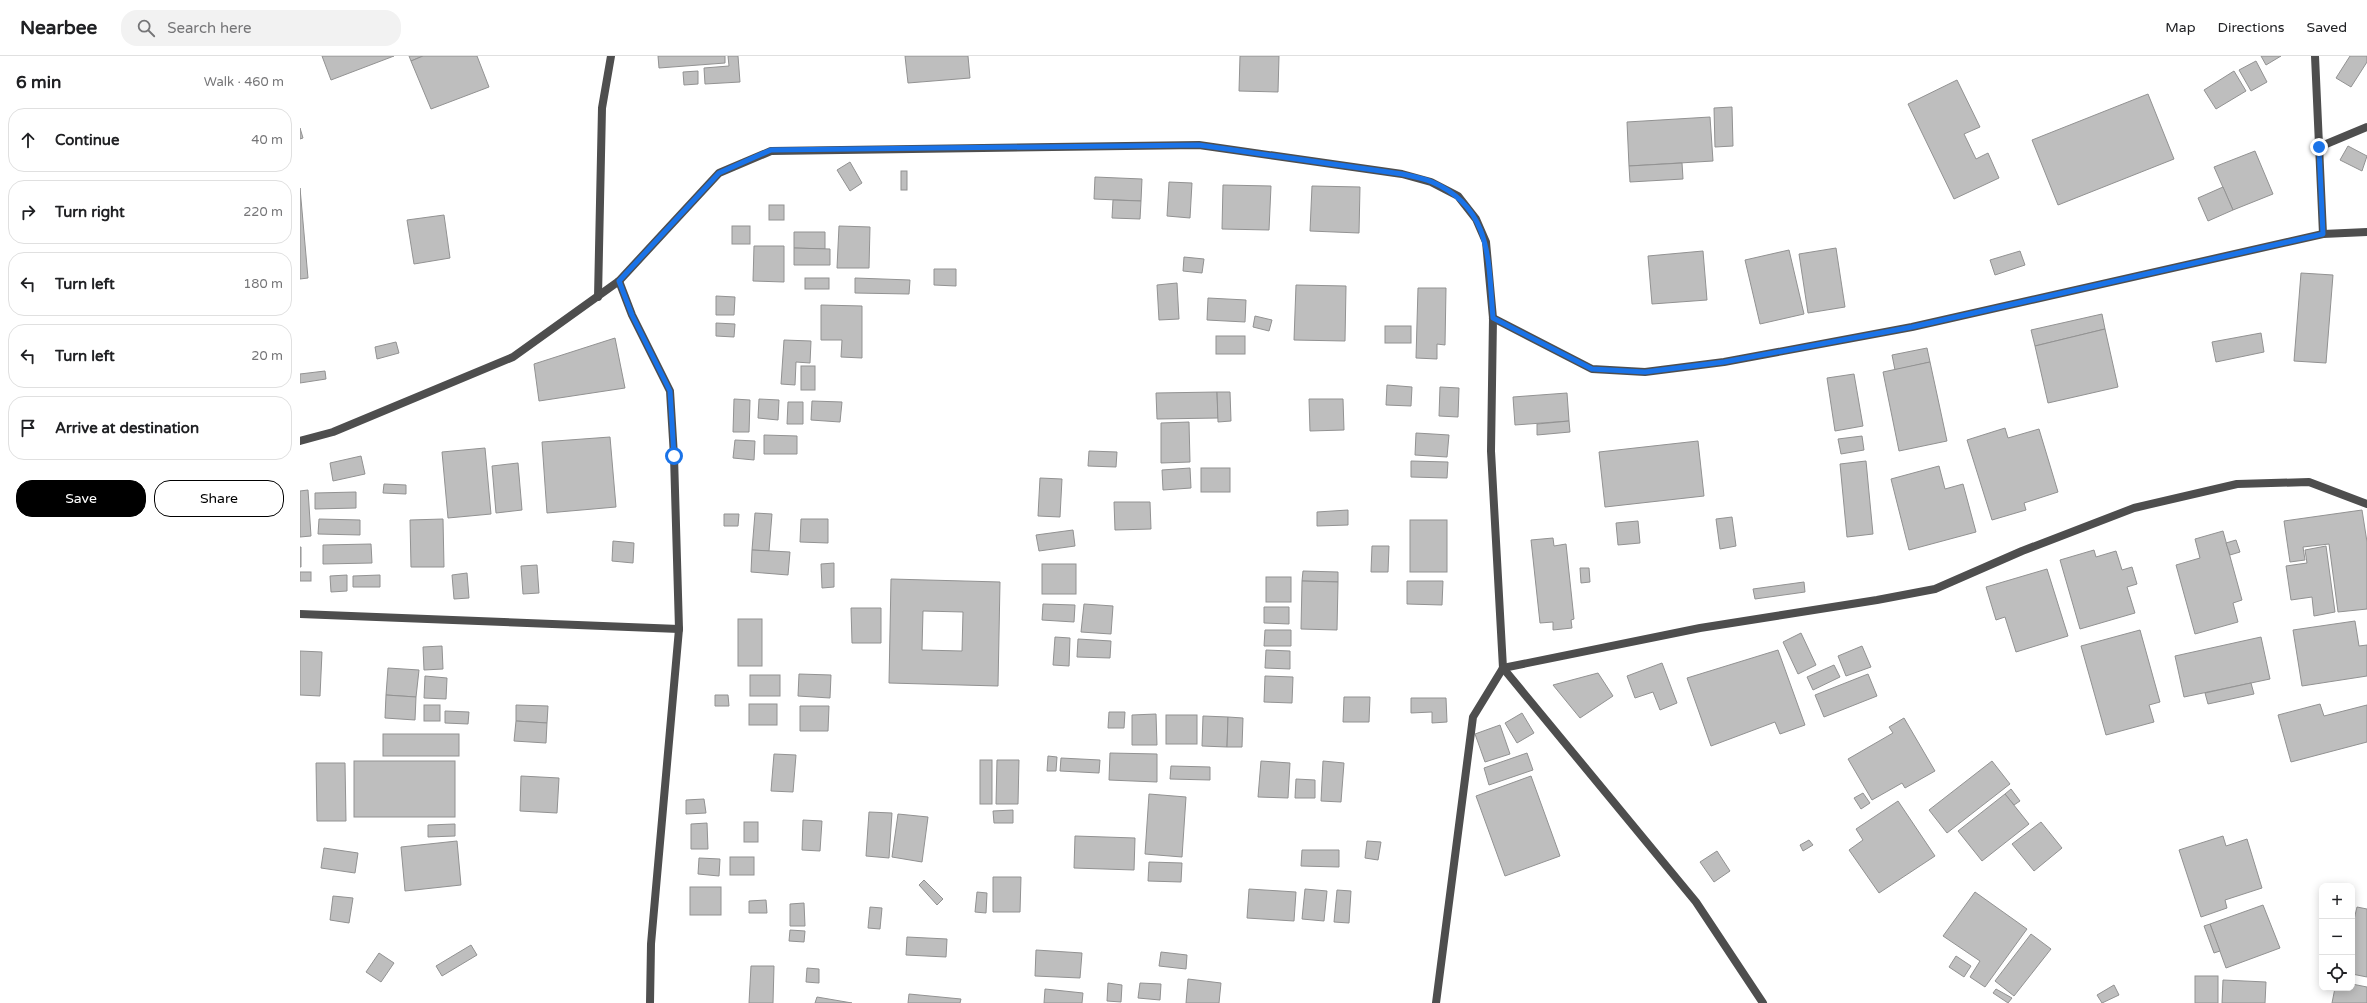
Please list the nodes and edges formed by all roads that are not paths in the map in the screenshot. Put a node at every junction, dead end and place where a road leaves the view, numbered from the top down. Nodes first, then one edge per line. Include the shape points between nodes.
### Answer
1 (611, 56) edge
2 (2315, 56) edge
3 (2367, 127) edge
4 (2319, 147) junction
5 (2367, 232) edge
6 (2323, 234) junction
7 (619, 281) junction
8 (598, 297) junction
9 (1493, 318) junction
10 (300, 442) edge
11 (2367, 504) edge
12 (300, 614) edge
13 (679, 629) junction
14 (1502, 668) junction
15 (650, 1003) edge
16 (1436, 1003) edge
17 (1763, 1003) edge

1 - 8 street via 602,108
2 - 4 street
3 - 4 street
4 - 6 street
5 - 6 street
6 - 9 street via 1912,327 1724,362 1645,372 1592,369
7 - 8 street
7 - 9 street via 719,173 771,150 1199,145 1402,174 1431,182 1458,196 1476,219 1486,242
7 - 13 street via 632,315 670,391
8 - 10 street via 513,357 340,429
9 - 14 street via 1491,451
11 - 14 street via 2310,482 2237,484 2134,508 2022,550 1935,589 1869,602 1700,628
12 - 13 street
13 - 15 street via 650,944
14 - 16 street via 1473,717
14 - 17 street via 1696,902

